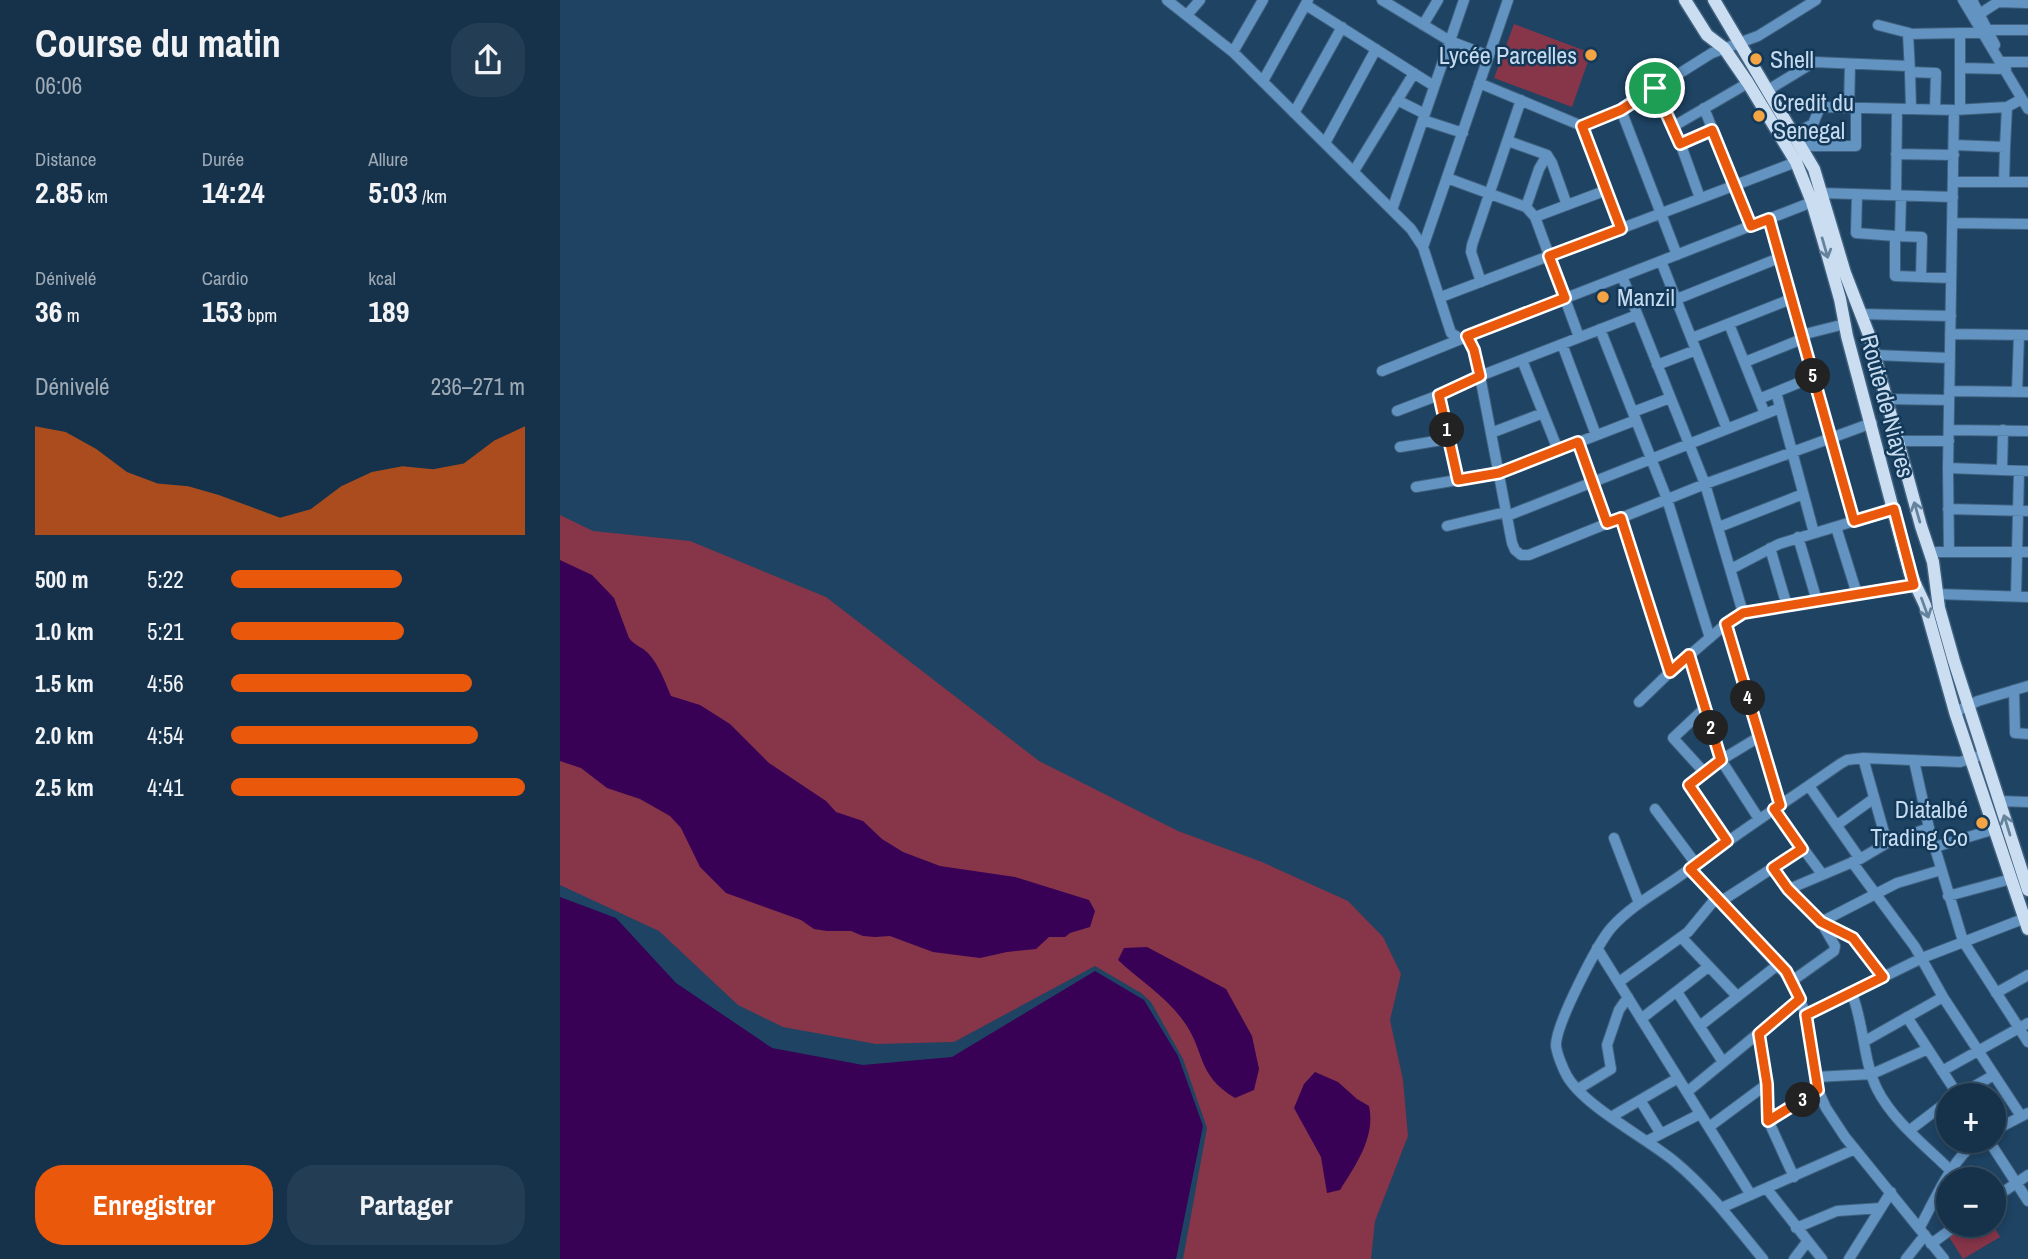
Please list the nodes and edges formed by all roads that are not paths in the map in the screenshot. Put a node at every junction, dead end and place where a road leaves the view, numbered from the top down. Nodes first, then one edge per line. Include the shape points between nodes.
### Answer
1 (1167, 0) edge
2 (1200, 0) edge
3 (1263, 0) edge
4 (1438, 0) edge
5 (1464, 0) edge
6 (1508, 0) edge
7 (1685, 0) edge
8 (1816, 0) edge
9 (1963, 0) edge
10 (1972, 0) edge
11 (1387, 1) edge
12 (1999, 1) edge
13 (1307, 2) edge
14 (1719, 2) edge
15 (2028, 2) edge
16 (1187, 15) junction
17 (1977, 15) junction
18 (1423, 25) junction
19 (1878, 25) dead end
20 (1342, 27) junction
21 (2028, 30) edge
22 (1985, 31) junction
23 (1909, 33) junction
24 (1960, 33) junction
25 (1450, 41) junction
26 (1739, 43) junction
27 (1376, 48) junction
28 (1724, 48) junction
29 (1233, 52) junction
30 (1489, 56) junction
31 (2028, 62) edge
32 (1850, 64) junction
33 (2004, 65) junction
34 (1960, 68) junction
35 (1909, 69) junction
36 (1414, 72) junction
37 (1263, 81) junction
38 (1479, 83) junction
39 (1748, 83) junction
40 (1434, 86) junction
41 (1655, 88) junction
42 (1768, 90) junction
43 (2022, 99) junction
44 (1397, 100) junction
45 (1521, 100) junction
46 (2007, 107) junction
47 (1704, 108) junction
48 (1853, 108) junction
49 (1897, 109) junction
50 (1911, 109) junction
51 (1935, 109) junction
52 (1957, 109) junction
53 (2028, 109) edge
54 (1621, 110) junction
55 (1294, 113) junction
56 (1424, 117) junction
57 (1582, 126) junction
58 (1674, 126) junction
59 (1712, 130) junction
60 (1463, 133) junction
61 (1794, 134) junction
62 (1508, 141) junction
63 (1325, 143) junction
64 (1680, 144) junction
65 (1801, 146) junction
66 (2005, 147) junction
67 (1954, 150) junction
68 (1896, 154) junction
69 (1547, 155) junction
70 (1796, 162) junction
71 (1354, 171) junction
72 (1447, 178) junction
73 (1953, 182) junction
74 (2004, 182) junction
75 (2028, 182) edge
76 (1735, 185) junction
77 (1607, 190) junction
78 (1489, 193) junction
79 (1857, 195) junction
80 (1898, 195) junction
81 (1953, 197) junction
82 (1700, 198) junction
83 (1816, 198) junction
84 (1567, 205) junction
85 (1526, 207) junction
86 (1392, 210) junction
87 (1661, 214) junction
88 (1535, 216) junction
89 (1769, 219) junction
90 (1952, 223) junction
91 (2028, 224) edge
92 (1751, 226) junction
93 (1621, 229) junction
94 (1898, 236) junction
95 (1423, 247) junction
96 (1677, 255) junction
97 (1549, 256) junction
98 (1779, 258) junction
99 (1661, 261) junction
100 (1622, 276) junction
101 (1921, 277) junction
102 (1951, 278) junction
103 (1481, 282) junction
104 (1441, 297) junction
105 (1565, 298) junction
106 (1677, 299) junction
107 (1791, 299) junction
108 (1860, 314) junction
109 (1637, 315) junction
110 (1951, 316) junction
111 (1729, 324) junction
112 (1845, 324) junction
113 (1600, 329) junction
114 (1950, 334) junction
115 (2024, 335) edge
116 (1579, 337) junction
117 (1802, 337) junction
118 (1464, 338) junction
119 (1692, 338) junction
120 (1562, 344) junction
121 (1696, 350) junction
122 (1875, 355) junction
123 (1950, 358) junction
124 (1522, 360) junction
125 (1745, 362) junction
126 (1657, 365) junction
127 (1382, 372) dead end
128 (1480, 376) junction
129 (1813, 377) junction
130 (1776, 392) junction
131 (2023, 392) edge
132 (1439, 395) junction
133 (1949, 396) junction
134 (1670, 398) junction
135 (1759, 399) junction
136 (1886, 399) junction
137 (1780, 408) junction
138 (1397, 411) dead end
139 (1543, 412) junction
140 (1765, 414) junction
141 (1634, 416) junction
142 (1872, 423) junction
143 (1727, 429) junction
144 (1949, 429) junction
145 (2003, 430) junction
146 (2028, 430) edge
147 (1491, 433) junction
148 (1596, 435) junction
149 (1448, 439) junction
150 (1830, 439) junction
151 (1898, 441) junction
152 (1949, 441) junction
153 (1578, 442) junction
154 (1689, 444) junction
155 (1400, 447) dead end
156 (1558, 450) junction
157 (1792, 454) junction
158 (1651, 459) junction
159 (1948, 468) junction
160 (2002, 470) junction
161 (2024, 471) edge
162 (1499, 473) junction
163 (1458, 480) junction
164 (1592, 482) junction
165 (1705, 484) junction
166 (1416, 487) dead end
167 (1803, 494) junction
168 (1667, 499) junction
169 (1894, 509) junction
170 (1948, 509) junction
171 (2023, 511) edge
172 (1507, 514) junction
173 (1621, 518) junction
174 (1854, 521) junction
175 (1607, 523) junction
176 (1447, 526) dead end
177 (1719, 527) junction
178 (1836, 527) junction
179 (1814, 533) junction
180 (1798, 537) junction
181 (1770, 548) junction
182 (1930, 552) junction
183 (1949, 552) junction
184 (2023, 552) edge
185 (1731, 569) junction
186 (1914, 585) junction
187 (1857, 594) junction
188 (1937, 594) junction
189 (2016, 596) junction
190 (2028, 597) edge
191 (1817, 601) junction
192 (1787, 606) junction
193 (1743, 613) junction
194 (1726, 624) junction
195 (1710, 638) junction
196 (1689, 655) junction
197 (1670, 672) junction
198 (2028, 686) edge
199 (2014, 690) junction
200 (1639, 702) dead end
201 (1969, 705) junction
202 (1705, 708) junction
203 (1955, 712) junction
204 (2028, 734) edge
205 (1759, 737) junction
206 (1985, 754) junction
207 (1863, 758) junction
208 (1971, 758) junction
209 (1721, 760) junction
210 (1914, 761) junction
211 (1704, 772) junction
212 (1809, 786) junction
213 (1873, 799) junction
214 (1999, 801) junction
215 (2028, 802) edge
216 (1777, 807) junction
217 (1655, 809) dead end
218 (1759, 819) junction
219 (1836, 825) junction
220 (1929, 828) junction
221 (1995, 829) junction
222 (1614, 838) dead end
223 (1727, 841) junction
224 (1887, 843) junction
225 (1935, 847) junction
226 (1802, 849) junction
227 (2022, 856) edge
228 (1856, 860) junction
229 (1693, 866) junction
230 (1773, 868) junction
231 (1941, 870) junction
232 (1822, 874) junction
233 (2011, 879) junction
234 (1788, 889) junction
235 (2028, 890) edge
236 (1876, 895) junction
237 (1948, 896) junction
238 (1718, 900) junction
239 (1639, 903) junction
240 (1821, 922) junction
241 (2026, 924) edge
242 (1681, 937) junction
243 (1964, 941) junction
244 (1597, 948) junction
245 (1922, 958) junction
246 (1779, 964) junction
247 (1708, 967) junction
248 (2028, 975) edge
249 (1883, 977) junction
250 (1792, 981) junction
251 (1619, 982) junction
252 (1677, 992) junction
253 (1996, 993) junction
254 (1852, 994) junction
255 (1737, 996) junction
256 (1943, 996) junction
257 (1628, 997) junction
258 (1800, 999) junction
259 (1806, 1015) junction
260 (1907, 1017) junction
261 (1642, 1019) junction
262 (1700, 1025) junction
263 (2024, 1026) edge
264 (1759, 1034) junction
265 (1865, 1041) junction
266 (2028, 1041) edge
267 (1927, 1049) junction
268 (1979, 1050) junction
269 (1723, 1062) junction
270 (1942, 1071) junction
271 (1872, 1074) junction
272 (1994, 1075) junction
273 (1816, 1077) junction
274 (1678, 1078) junction
275 (1950, 1083) edge
276 (1980, 1083) edge
277 (1767, 1084) junction
278 (1578, 1089) junction
279 (1818, 1090) junction
280 (1687, 1092) junction
281 (1640, 1100) junction
282 (1936, 1110) edge
283 (1700, 1114) junction
284 (2025, 1115) edge
285 (1611, 1117) junction
286 (1768, 1121) junction
287 (2006, 1124) edge
288 (1709, 1127) junction
289 (1910, 1130) junction
290 (1661, 1134) junction
291 (1647, 1141) junction
292 (1855, 1149) junction
293 (1997, 1153) edge
294 (1947, 1167) edge
295 (2028, 1175) edge
296 (1794, 1177) junction
297 (2016, 1182) junction
298 (1767, 1189) junction
299 (2006, 1189) edge
300 (1891, 1192) junction
301 (1751, 1195) junction
302 (2028, 1201) edge
303 (1721, 1208) junction
304 (1881, 1208) junction
305 (1936, 1208) edge
306 (1796, 1228) junction
307 (1936, 1232) edge
308 (1925, 1235) junction
309 (1807, 1242) junction
310 (1763, 1259) edge
311 (1794, 1259) edge
312 (1822, 1259) edge
313 (1849, 1259) edge
314 (1906, 1259) edge
315 (1944, 1259) edge

1 - 16 street
2 - 16 street
3 - 29 street
4 - 18 street
5 - 25 street
6 - 30 street
7 - 28 main road, Route de Niayes via 1707,35
8 - 26 street
9 - 17 street
10 - 17 street
11 - 18 street
12 - 15 street
12 - 17 street
13 - 20 street
13 - 37 street
14 - 26 main road, Route de Niayes
16 - 29 street
17 - 22 street
18 - 25 street
19 - 23 street
20 - 27 street
20 - 55 street
21 - 22 street
22 - 24 street
22 - 33 street
23 - 24 street
23 - 35 street
24 - 34 street
25 - 30 street
25 - 40 street
26 - 28 street
26 - 42 main road, Route de Niayes
27 - 36 street
27 - 63 street
28 - 39 main road, Route de Niayes
28 - 41 street
29 - 37 street
30 - 38 street
31 - 33 street
32 - 35 street
32 - 42 street via 1814,62
32 - 48 street
33 - 34 street
33 - 43 street
34 - 52 street
35 - 50 street
35 - 51 street via 1936,73
36 - 40 street
36 - 44 street
37 - 55 street
38 - 45 street
38 - 60 street
39 - 47 street
39 - 70 main road, Route de Niayes
40 - 56 street
41 - 54 street
41 - 58 street
42 - 61 main road, Route de Niayes
43 - 46 street
43 - 53 street
44 - 56 street
44 - 71 street
45 - 57 street
45 - 62 street
46 - 52 street
46 - 66 street
47 - 58 street
47 - 59 street
48 - 49 street
48 - 61 street via 1820,107 1813,124
48 - 65 street via 1856,146
49 - 50 street
49 - 68 street
50 - 51 street
51 - 52 street
52 - 67 street
54 - 57 street
54 - 87 street
55 - 63 street
56 - 60 street
56 - 86 street
57 - 77 street
58 - 64 street
59 - 64 street
59 - 76 street
60 - 72 street
61 - 65 main road, Route de Niayes
62 - 69 street
62 - 78 street
63 - 71 street
64 - 82 street
65 - 83 main road, Route de Niayes via 1814,169
66 - 67 street
66 - 74 street
67 - 68 street
67 - 73 street
68 - 80 street
69 - 84 street
69 - 85 street
70 - 76 street
70 - 83 main road, Route de Niayes
71 - 86 street
72 - 78 street
72 - 95 street
73 - 74 street
73 - 81 street
74 - 75 street
76 - 82 street
76 - 92 street
77 - 84 street
77 - 93 street
78 - 85 street
78 - 103 street via 1471,248
79 - 80 street
79 - 83 street
79 - 94 street via 1856,233
80 - 81 street
80 - 94 street
81 - 90 street
82 - 87 street
83 - 89 street
83 - 108 main road, Route de Niayes
83 -> 112 main road, Route de Niayes
84 - 88 street
85 - 88 street
86 - 95 street
87 - 93 street
87 - 96 street
88 - 97 street
89 - 92 street
89 - 98 street
90 - 91 street
90 - 102 street
92 - 96 street
93 - 97 street
94 - 101 street via 1922,237
94 - 101 street via 1895,276
95 - 104 street
96 - 99 street
97 - 103 street
97 - 105 street
98 - 106 street
98 - 107 street
99 - 100 street
99 - 106 street
100 - 105 street
100 - 109 street
101 - 102 street
102 - 110 street
103 - 104 street
104 - 118 street via 1451,333
105 - 116 street
105 - 118 street
106 - 119 street
107 - 111 street
107 - 117 street
108 - 110 street
108 - 122 main road, Route de Niayes
109 - 113 street
109 - 126 street
110 - 114 street
111 - 119 street
111 - 125 street
112 - 117 street
112 - 142 main road, Route de Niayes
113 - 116 street
113 - 141 street
114 - 115 street
114 - 123 street
115 - 131 street
116 - 120 street
117 - 125 street
117 - 129 street
118 - 127 street
118 - 128 street via 1474,350
119 - 121 street
120 - 124 street
120 - 148 street
121 - 126 street
121 - 143 street
122 - 123 street
122 - 136 main road, Route de Niayes
123 - 133 street
124 - 128 street
124 - 139 street
125 - 135 street
126 - 134 street
128 - 132 street
128 - 147 street
129 - 130 street
129 - 150 street
130 - 135 street
130 - 137 street
131 - 133 street
132 - 138 street
132 - 149 street
133 - 136 street
133 - 144 street
134 - 141 street
134 - 154 street
135 - 140 street
136 - 151 main road, Route de Niayes
137 - 140 street
137 - 157 street
139 - 147 street
139 - 156 street
140 - 143 street
141 - 148 street
141 - 158 street
142 - 150 street
142 - 169 main road, Route de Niayes
143 - 154 street
144 - 145 street
144 - 152 street
145 - 146 street
145 - 160 street
147 - 162 street
148 - 153 street
149 - 155 street
149 - 163 street
150 - 157 street
150 - 174 street
151 - 152 street
182 -> 151 main road, Route de Niayes
152 - 159 street
153 - 156 street
153 - 164 street
154 - 158 street
154 - 165 street
156 - 162 street
157 - 165 street
157 - 167 street
158 - 164 street
158 - 168 street
159 - 160 street
159 - 170 street
160 - 161 street
161 - 171 street
162 - 163 street
162 - 172 street
163 - 166 street
164 - 172 street
164 - 175 street
165 - 168 street
165 - 177 street
167 - 177 street
167 - 179 street
168 - 173 street
168 - 195 street
169 - 174 street
169 - 186 main road, Route de Niayes
170 - 171 street
170 - 183 street
171 - 184 street
172 - 175 street via 1515,550 1524,556
172 - 176 street
173 - 175 street
173 - 197 street
174 - 178 street
177 - 185 street
178 - 179 street
178 - 187 street
179 - 180 street
180 - 181 street
180 - 191 street
181 - 185 street
181 - 192 street
182 - 183 street
182 - 188 main road, Route de Niayes
183 - 184 street
184 - 189 street
185 - 193 street
186 - 187 street
186 -> 203 main road, Route de Niayes via 1925,605
187 - 191 street
188 - 189 street
188 - 201 main road, Route de Niayes
189 - 190 street
191 - 192 street
192 - 193 street
193 - 194 street
194 - 195 street
194 - 205 street
195 - 196 street
196 - 197 street
196 - 202 street
197 - 200 street
198 - 199 street
199 - 201 street
199 - 204 street via 2015,733
201 - 203 street
201 - 206 main road, Route de Niayes
202 - 209 street
202 - 211 street via 1673,738
203 - 208 main road, Route de Niayes
205 - 209 street
205 - 216 street
206 - 208 street
206 - 214 main road, Route de Niayes
207 - 210 street
207 - 212 street via 1847,760
207 - 213 street
208 - 210 street
208 - 221 main road, Route de Niayes
209 - 211 street
209 - 218 street
210 - 220 street
211 - 223 street via 1689,785
212 - 216 street
212 - 219 street
213 - 219 street
213 - 224 street
214 - 215 street
227 -> 214 main road, Route de Niayes
216 - 218 street
216 - 226 street
217 - 229 street
218 - 223 street
219 - 228 street
220 - 224 street
220 - 225 street
221 - 225 street
221 - 233 main road, Route de Niayes
222 - 239 street
223 - 229 street
224 - 228 street
225 - 231 street
226 - 230 street
226 - 232 street
227 - 235 main road, Route de Niayes
228 - 232 street
228 - 236 street
229 - 238 street
229 - 239 street
230 - 234 street
230 - 238 street
231 - 236 street via 1897,883
231 - 237 street
232 - 234 street
233 - 237 street
233 - 241 main road, Route de Niayes
234 - 240 street
236 - 240 street
236 - 245 street
237 - 243 street
238 - 242 street
238 - 246 street
239 - 244 street via 1612,926
240 - 249 street via 1853,938
240 - 250 street via 1836,949
241 - 243 street
242 - 247 street
242 - 251 street
243 - 245 street
243 - 253 street
244 - 251 street
244 - 278 street via 1556,1046
245 - 249 street
245 - 256 street
246 - 250 street
246 - 255 street
247 - 252 street
247 - 255 street
248 - 253 street
249 - 254 street
250 - 258 street
251 - 257 street
252 - 261 street
252 - 262 street
253 - 263 street
254 - 259 street
254 - 265 street
255 - 262 street
256 - 260 street
256 - 268 street
257 - 261 street
257 - 278 street via 1607,1045 1611,1069
258 - 259 street
258 - 264 street
259 - 273 street
260 - 265 street
260 - 267 street
261 - 274 street
262 - 269 street
263 - 266 street
263 - 268 street
264 - 269 street
264 - 277 street
265 - 271 street
267 - 270 street
267 - 271 street
268 - 270 street
268 - 272 street
269 - 280 street
270 - 275 street
271 - 273 street
271 - 289 street via 1887,1104
272 - 276 street
272 - 284 street
273 - 279 street
274 - 280 street
274 - 281 street
277 - 286 street
277 - 288 street
278 - 285 street
279 - 286 street
279 - 292 street via 1835,1124
280 - 283 street
281 - 285 street
281 - 290 street
282 - 289 street
283 - 288 street
283 - 290 street
284 - 287 street
285 - 291 street
286 - 296 street
288 - 301 street
289 - 294 street
290 - 291 street
291 - 303 street
292 - 296 street
292 - 300 street
293 - 297 street
295 - 297 street
296 - 298 street
297 - 299 street
297 - 302 street
298 - 301 street
298 - 306 street
300 - 304 street
300 - 308 street
301 - 303 street
303 - 310 street
304 - 306 street via 1838,1211
304 - 313 street
305 - 308 street
306 - 309 street
307 - 308 street
308 - 314 street
308 - 315 street
309 - 311 street
309 - 312 street

